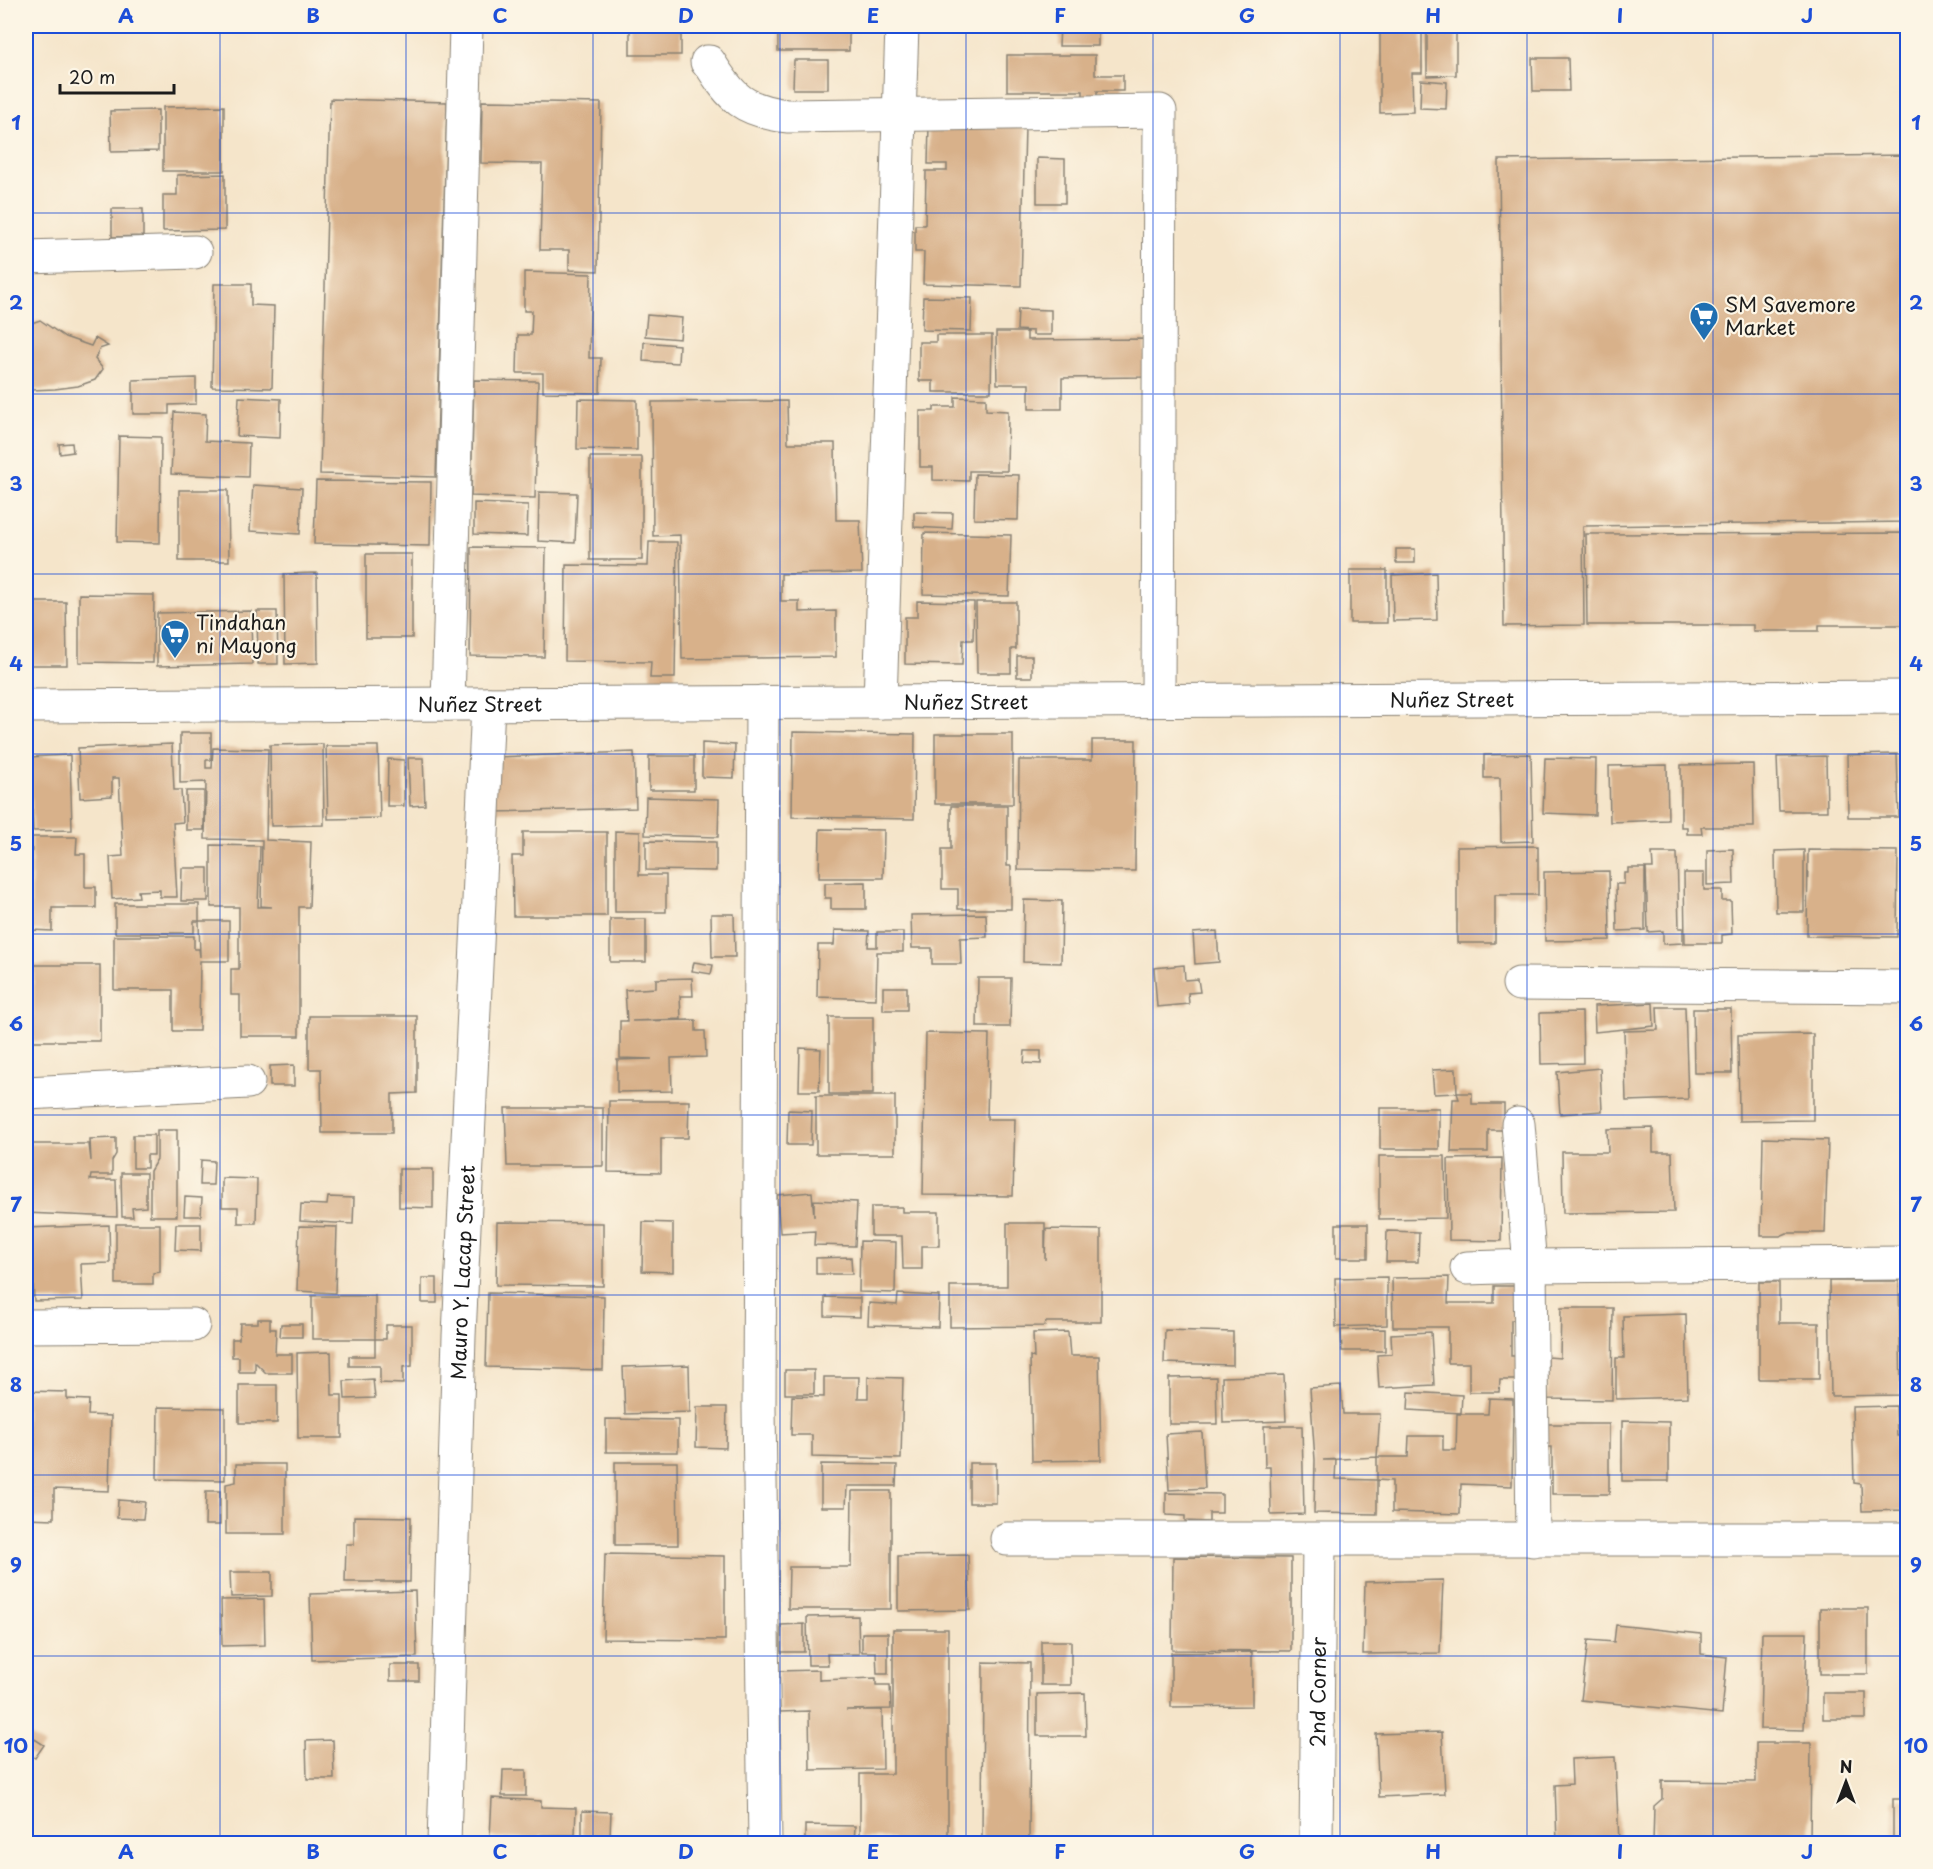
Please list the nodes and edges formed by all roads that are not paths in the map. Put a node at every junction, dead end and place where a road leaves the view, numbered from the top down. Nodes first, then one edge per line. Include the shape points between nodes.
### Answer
1 (466, 26) edge
2 (902, 26) edge
3 (707, 62) dead end
4 (900, 114) junction
5 (195, 252) dead end
6 (26, 257) edge
7 (1908, 697) edge
8 (1158, 700) junction
9 (762, 702) junction
10 (880, 702) junction
11 (448, 704) junction
12 (488, 704) junction
13 (26, 706) edge
14 (1520, 984) dead end
15 (1908, 987) edge
16 (248, 1082) dead end
17 (26, 1093) edge
18 (1518, 1124) dead end
19 (1908, 1263) edge
20 (1530, 1266) junction
21 (1467, 1268) dead end
22 (193, 1325) dead end
23 (26, 1326) edge
24 (1007, 1539) dead end
25 (1908, 1539) edge
26 (1533, 1540) junction
27 (1319, 1541) junction
28 (444, 1844) edge
29 (765, 1844) edge
30 (1316, 1844) edge

1 - 11 street
2 - 4 street
3 - 4 street via 738,101 770,114
4 - 8 street via 1160,111
4 - 10 street
5 - 6 street
7 - 8 street, Nuñez Street
8 - 10 street, Nuñez Street
9 - 10 street, Nuñez Street
9 - 12 street, Nuñez Street
9 - 29 street via 759,1408
11 - 12 street, Nuñez Street
11 - 13 street, Nuñez Street
12 - 28 street, Mauro Y. Lacap Street via 459,1336
14 - 15 street
16 - 17 street
18 - 20 street
19 - 20 street
20 - 21 street
20 - 26 street
22 - 23 street
24 - 27 street
25 - 26 street
26 - 27 street
27 - 30 street, 2nd Corner

